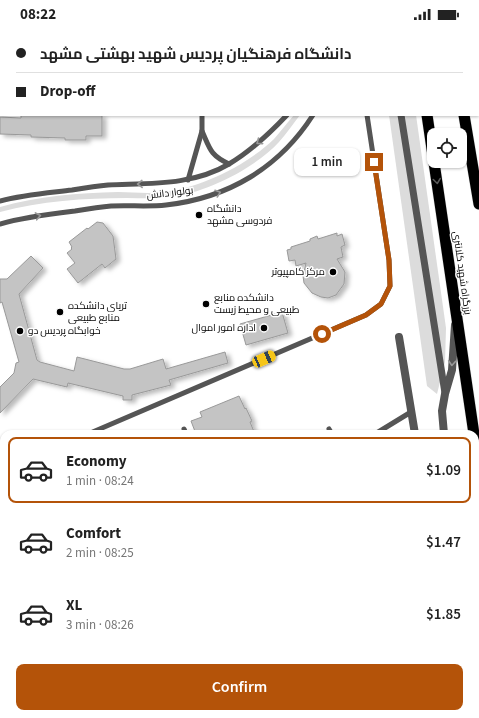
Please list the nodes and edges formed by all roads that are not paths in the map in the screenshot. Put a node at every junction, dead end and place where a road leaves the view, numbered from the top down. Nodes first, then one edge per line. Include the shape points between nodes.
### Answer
1 (202, 116) edge
2 (286, 116) edge
3 (312, 116) edge
4 (363, 116) edge
5 (367, 116) edge
6 (401, 116) edge
7 (427, 116) edge
8 (464, 116) edge
9 (368, 121) junction
10 (202, 131) junction
11 (229, 164) junction
12 (188, 180) junction
13 (0, 202) edge
14 (479, 204) edge
15 (0, 224) edge
16 (456, 310) junction
17 (399, 337) dead end
18 (445, 394) junction
19 (411, 412) junction
20 (97, 430) edge
21 (382, 430) edge
22 (414, 430) edge
23 (444, 430) edge
24 (473, 430) edge

1 - 10 lane
2 -> 11 lane, بولوار دانش via 265,138
15 -> 3 lane, بولوار دانش via 110,206 165,205 221,192 251,178 279,157 302,132
4 - 9 lane
5 - 9 lane
6 - 18 street
7 -> 16 highway, بزرگراه شهید کلانتری
8 - 14 highway
9 - 20 lane via 389,260 390,286 381,304 366,315
10 - 11 lane via 217,158
10 - 12 lane
11 - 12 lane, بولوار دانش
12 -> 13 lane, بولوار دانش via 162,184 107,185 40,193
16 -> 18 street via 452,370
16 - 24 highway, بزرگراه شهید کلانتری
17 - 19 street
18 - 23 street via 442,411
19 - 21 lane
19 - 22 street

